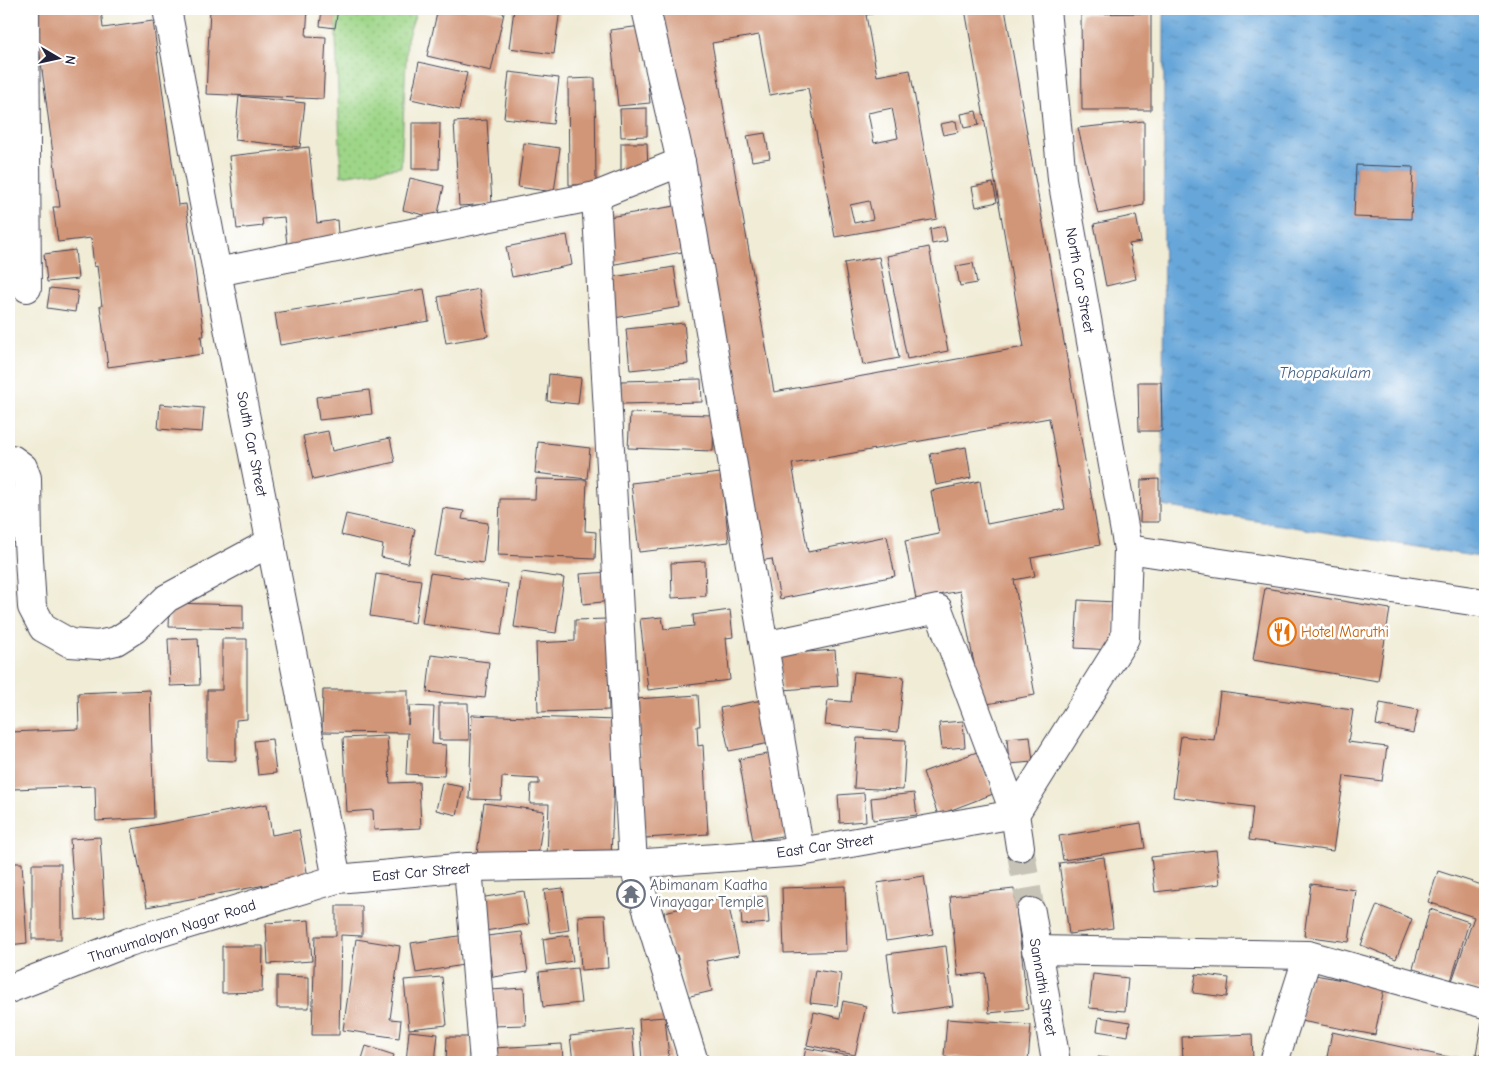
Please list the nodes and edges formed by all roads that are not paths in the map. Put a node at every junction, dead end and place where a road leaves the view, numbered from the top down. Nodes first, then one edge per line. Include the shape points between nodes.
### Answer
1 (25, 9) edge
2 (167, 9) edge
3 (646, 9) edge
4 (1046, 9) edge
5 (681, 162) junction
6 (596, 196) junction
7 (218, 272) junction
8 (27, 288) dead end
9 (9, 459) edge
10 (271, 542) junction
11 (1128, 549) junction
12 (1485, 603) edge
13 (764, 646) junction
14 (1015, 814) junction
15 (1020, 847) tunnel mouth
16 (800, 852) junction
17 (633, 864) junction
18 (468, 867) junction
19 (337, 879) junction
20 (1031, 912) tunnel mouth
21 (1036, 950) junction
22 (1308, 955) junction
23 (9, 989) edge
24 (1485, 1004) edge
25 (484, 1062) edge
26 (694, 1062) edge
27 (1056, 1062) edge
28 (1274, 1062) edge

1 - 8 street
2 - 7 street, South Car Street
3 - 5 street
4 - 11 street, North Car Street via 1062,179
5 - 6 street
5 - 13 street
6 - 7 street
6 - 17 street
7 - 10 street, South Car Street
9 - 10 street via 22,467 27,478 32,607 43,628 70,643 98,645 116,642 135,629 167,598
10 - 19 street, South Car Street
11 - 12 street
11 - 14 street via 1125,638
13 - 14 street via 938,609
13 - 16 street
14 - 15 street
14 - 16 street, East Car Street
16 - 17 street, East Car Street
17 - 18 street, East Car Street
17 - 26 street
18 - 19 street, East Car Street
18 - 25 street
19 - 23 street, Thanumalayan Nagar Road via 129,942
20 - 21 street, Sannathi Street
21 - 22 street
21 - 27 street, Sannathi Street
22 - 24 street
22 - 28 street

